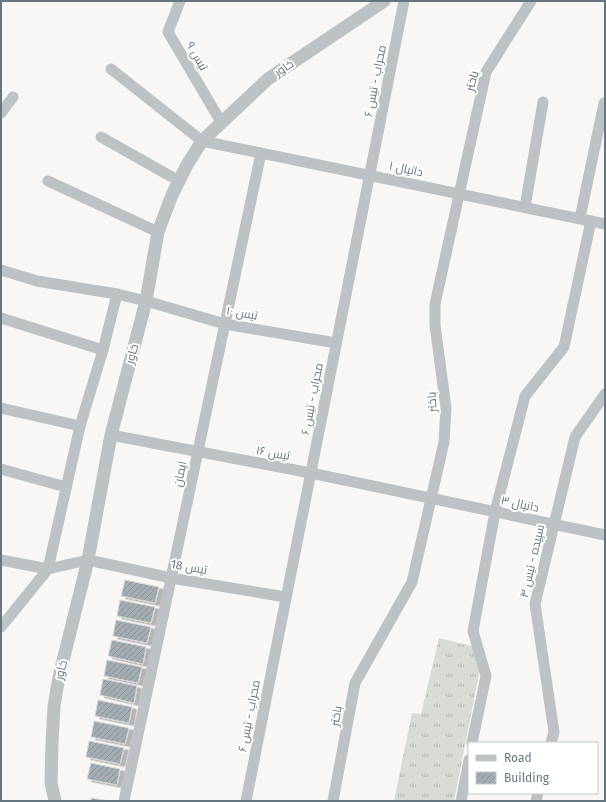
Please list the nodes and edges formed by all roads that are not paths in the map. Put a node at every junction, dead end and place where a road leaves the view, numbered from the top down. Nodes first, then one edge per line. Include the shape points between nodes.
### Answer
1 (180, 1) edge
2 (384, 1) edge
3 (404, 1) edge
4 (531, 1) edge
5 (111, 69) dead end
6 (13, 97) dead end
7 (543, 102) dead end
8 (604, 103) dead end
9 (1, 113) edge
10 (221, 122) junction
11 (101, 138) dead end
12 (202, 141) junction
13 (261, 153) junction
14 (369, 175) junction
15 (179, 180) junction
16 (48, 181) dead end
17 (460, 194) junction
18 (525, 207) junction
19 (580, 218) junction
20 (592, 221) junction
21 (605, 224) edge
22 (158, 232) junction
23 (1, 270) edge
24 (117, 294) junction
25 (146, 301) junction
26 (1, 318) edge
27 (225, 324) junction
28 (336, 343) junction
29 (103, 350) junction
30 (605, 394) edge
31 (1, 408) edge
32 (80, 426) junction
33 (111, 435) junction
34 (198, 452) junction
35 (1, 469) edge
36 (311, 473) junction
37 (66, 486) junction
38 (430, 497) junction
39 (496, 512) junction
40 (554, 524) junction
41 (605, 535) edge
42 (1, 560) edge
43 (88, 560) junction
44 (48, 569) junction
45 (171, 578) junction
46 (286, 597) junction
47 (1, 627) edge
48 (472, 742) edge
49 (551, 742) edge
50 (468, 765) edge
51 (55, 801) edge
52 (124, 801) edge
53 (246, 801) edge
54 (333, 801) edge
55 (461, 801) edge

1 - 10 street, تیس ۹ via 168,32
2 - 10 street, خاور via 268,79
3 - 14 street, محراب - تیس ۶
4 - 17 street, باختر via 486,72
5 - 12 street
6 - 9 street
7 - 18 street
8 - 19 street
10 - 12 street, خاور
11 - 15 street
12 - 13 street, دانیال ۱
12 - 15 street, خاور
13 - 14 street, دانیال ۱
13 - 27 street, ایمان
14 - 17 street, دانیال ۱
14 - 28 street, محراب - تیس ۶
15 - 22 street, خاور
16 - 22 street
17 - 18 street, دانیال ۱
17 - 38 street, باختر via 435,304 446,408 444,442
18 - 19 street, دانیال ۱
19 - 20 street, دانیال ۱
20 - 21 street, دانیال ۱
20 - 39 street via 564,347 525,396
22 - 25 street, خاور
23 - 24 street, تیس ۱۰ via 37,280
24 - 25 street, تیس ۱۰
24 - 29 street
25 - 27 street, تیس ۱۰
25 - 33 street, خاور
26 - 29 street
27 - 28 street, تیس ۱۰
27 - 34 street, ایمان
28 - 36 street, محراب - تیس ۶
29 - 32 street
30 - 40 street, سپیده - تیس ۴ via 575,437
31 - 32 street
32 - 37 street
33 - 34 street, تیس ۱۶
33 - 43 street, خاور
34 - 36 street, تیس ۱۶
34 - 45 street, ایمان
35 - 37 street
36 - 38 street, تیس ۱۶
36 - 46 street, محراب - تیس ۶
37 - 44 street
38 - 39 street, دانیال ۳
38 - 54 street, باختر via 412,582 355,683
39 - 40 street, دانیال ۳
39 - 48 street via 473,631 486,676
40 - 41 street, دانیال ۳
40 - 49 street, سپیده - تیس ۴ via 535,604 554,732
42 - 44 street
43 - 44 street
43 - 45 street, تیس 18
43 - 51 street, خاور via 54,706 51,783
44 - 47 street
45 - 46 street, تیس 18
45 - 52 street, ایمان
46 - 53 street, محراب - تیس ۶
50 - 55 street

